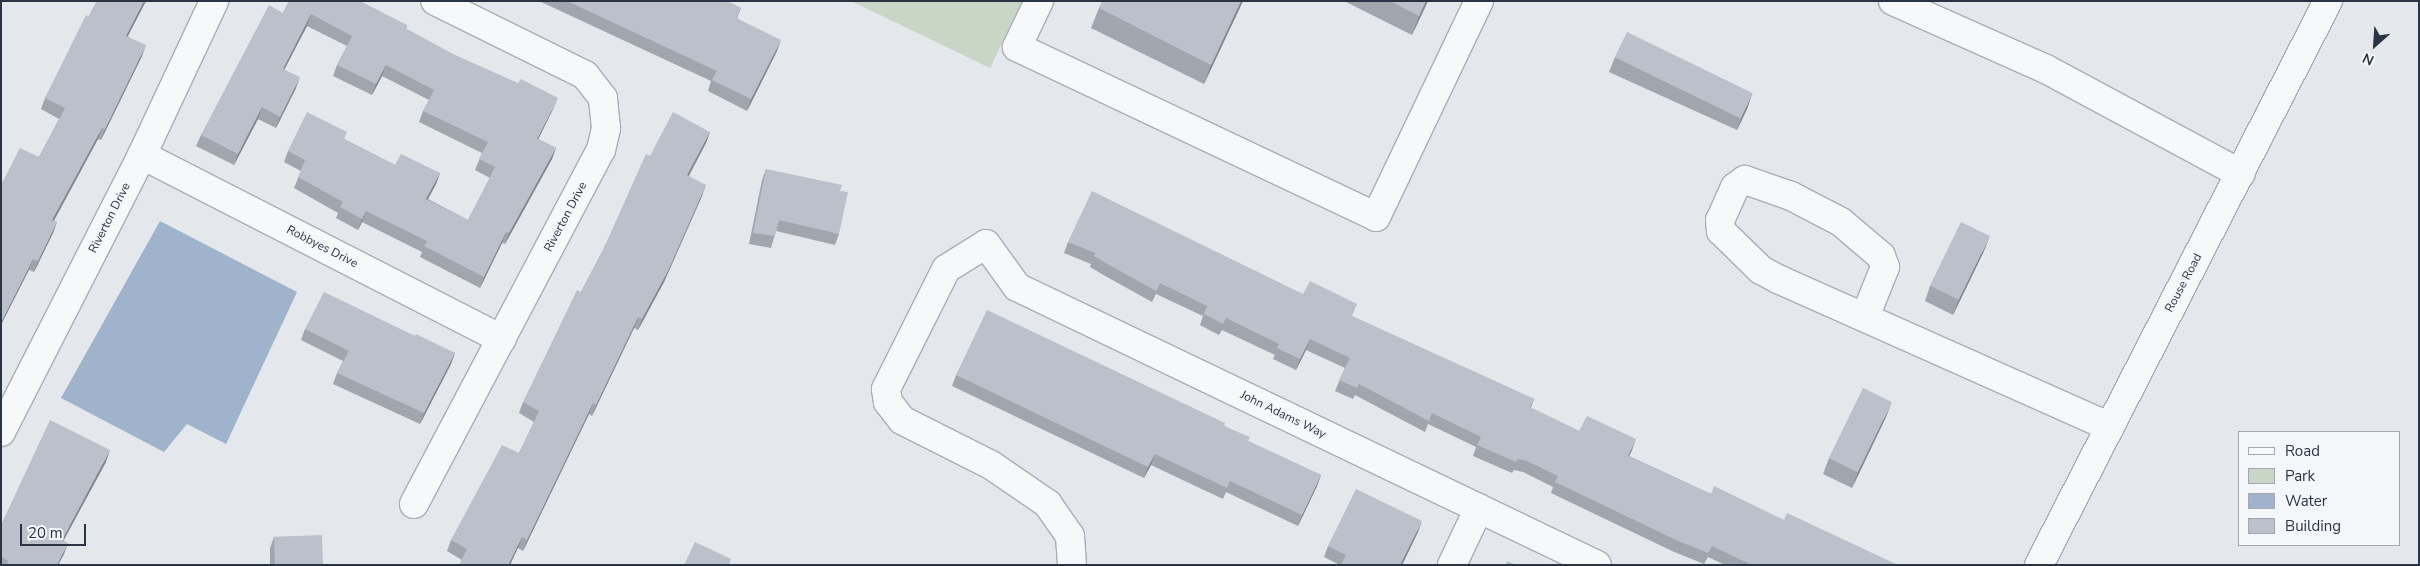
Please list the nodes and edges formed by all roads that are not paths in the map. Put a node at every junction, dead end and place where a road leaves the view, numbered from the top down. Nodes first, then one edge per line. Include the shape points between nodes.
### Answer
1 (214, 1) edge
2 (435, 1) edge
3 (1039, 1) edge
4 (1479, 1) edge
5 (1893, 1) edge
6 (2328, 1) edge
7 (142, 155) junction
8 (2240, 174) junction
9 (1865, 317) junction
10 (502, 339) junction
11 (2110, 427) junction
12 (1, 432) edge
13 (414, 504) dead end
14 (1479, 508) junction
15 (1072, 565) edge
16 (1452, 565) edge
17 (1597, 565) edge
18 (2039, 565) edge

1 - 7 street, Riverton Drive
2 - 10 street, Riverton Drive via 585,75 603,98 606,128 601,150
3 - 4 street via 1017,47 1376,217
5 - 8 street via 2046,69
6 - 8 street, Rouse Road
7 - 10 street, Robbyes Drive
7 - 12 street, Riverton Drive
8 - 11 street, Rouse Road
9 - 9 street via 1780,280 1740,253 1721,231 1720,220 1735,187 1745,180 1792,196 1841,222 1881,256 1885,267
9 - 11 street
10 - 13 street, Riverton Drive
11 - 18 street, Rouse Road
14 - 15 street, John Adams Way via 1017,287 986,244 946,269 886,389 888,402 902,420 991,465 1048,504 1070,536
14 - 16 street
14 - 17 street, John Adams Way

